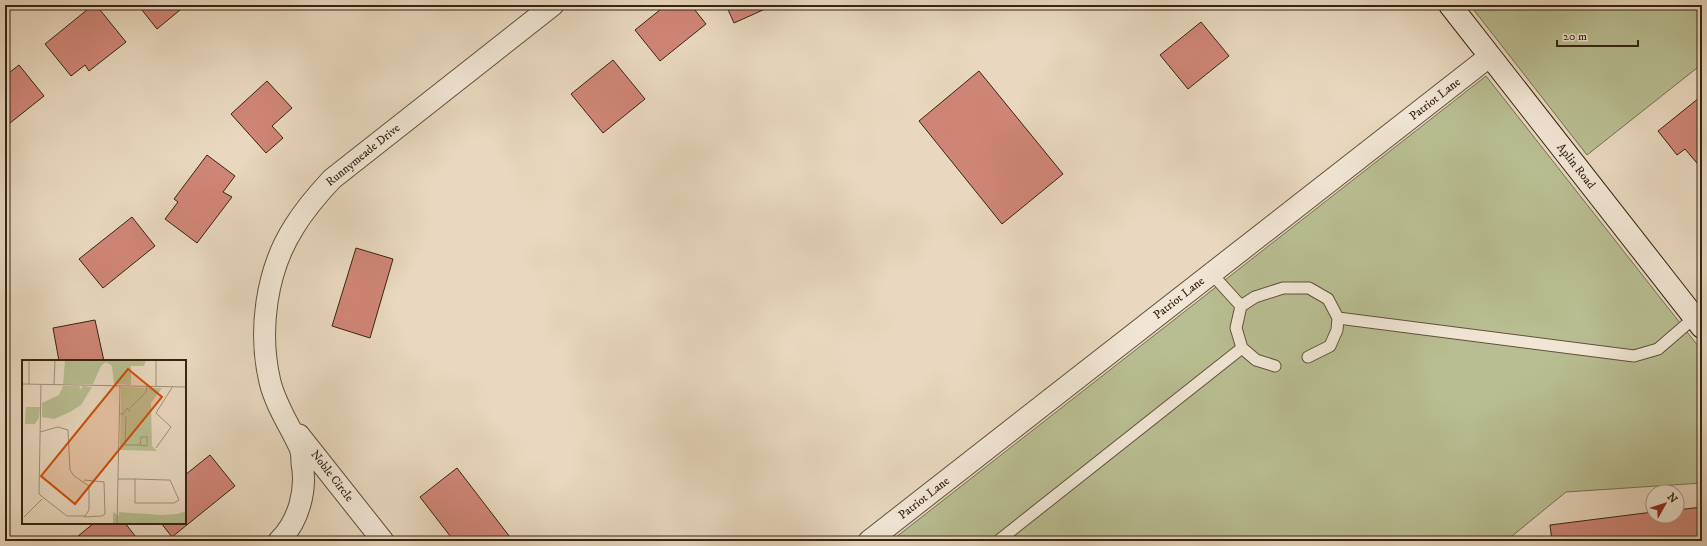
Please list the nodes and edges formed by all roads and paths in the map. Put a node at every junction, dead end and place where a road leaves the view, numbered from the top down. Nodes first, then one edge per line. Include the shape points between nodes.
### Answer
1 (553, 5) edge
2 (1450, 5) edge
3 (1490, 56) junction
4 (1212, 273) junction
5 (1241, 306) junction
6 (1338, 318) junction
7 (1698, 322) edge
8 (1242, 348) junction
9 (1308, 358) dead end
10 (1275, 366) dead end
11 (280, 411) junction
12 (279, 541) edge
13 (383, 541) edge
14 (869, 541) edge
15 (998, 541) edge

1 - 11 street, Runnymeade Drive via 332,179 311,202 293,228 280,254 269,290 265,321 265,350 270,382
2 - 3 street, Aplin Road
3 - 4 street, Patriot Lane
3 - 7 street, Aplin Road
4 - 5 lane
4 - 14 street, Patriot Lane
5 - 6 lane via 1255,297 1283,288 1309,288 1328,299
5 - 8 lane via 1236,328
6 - 7 lane via 1634,356 1658,349
6 - 9 lane via 1337,330 1330,346
8 - 10 lane via 1256,360
8 - 15 lane
11 - 12 street, Runnymeade Drive via 300,450 305,479 300,508 286,534
11 - 13 street, Noble Circle

